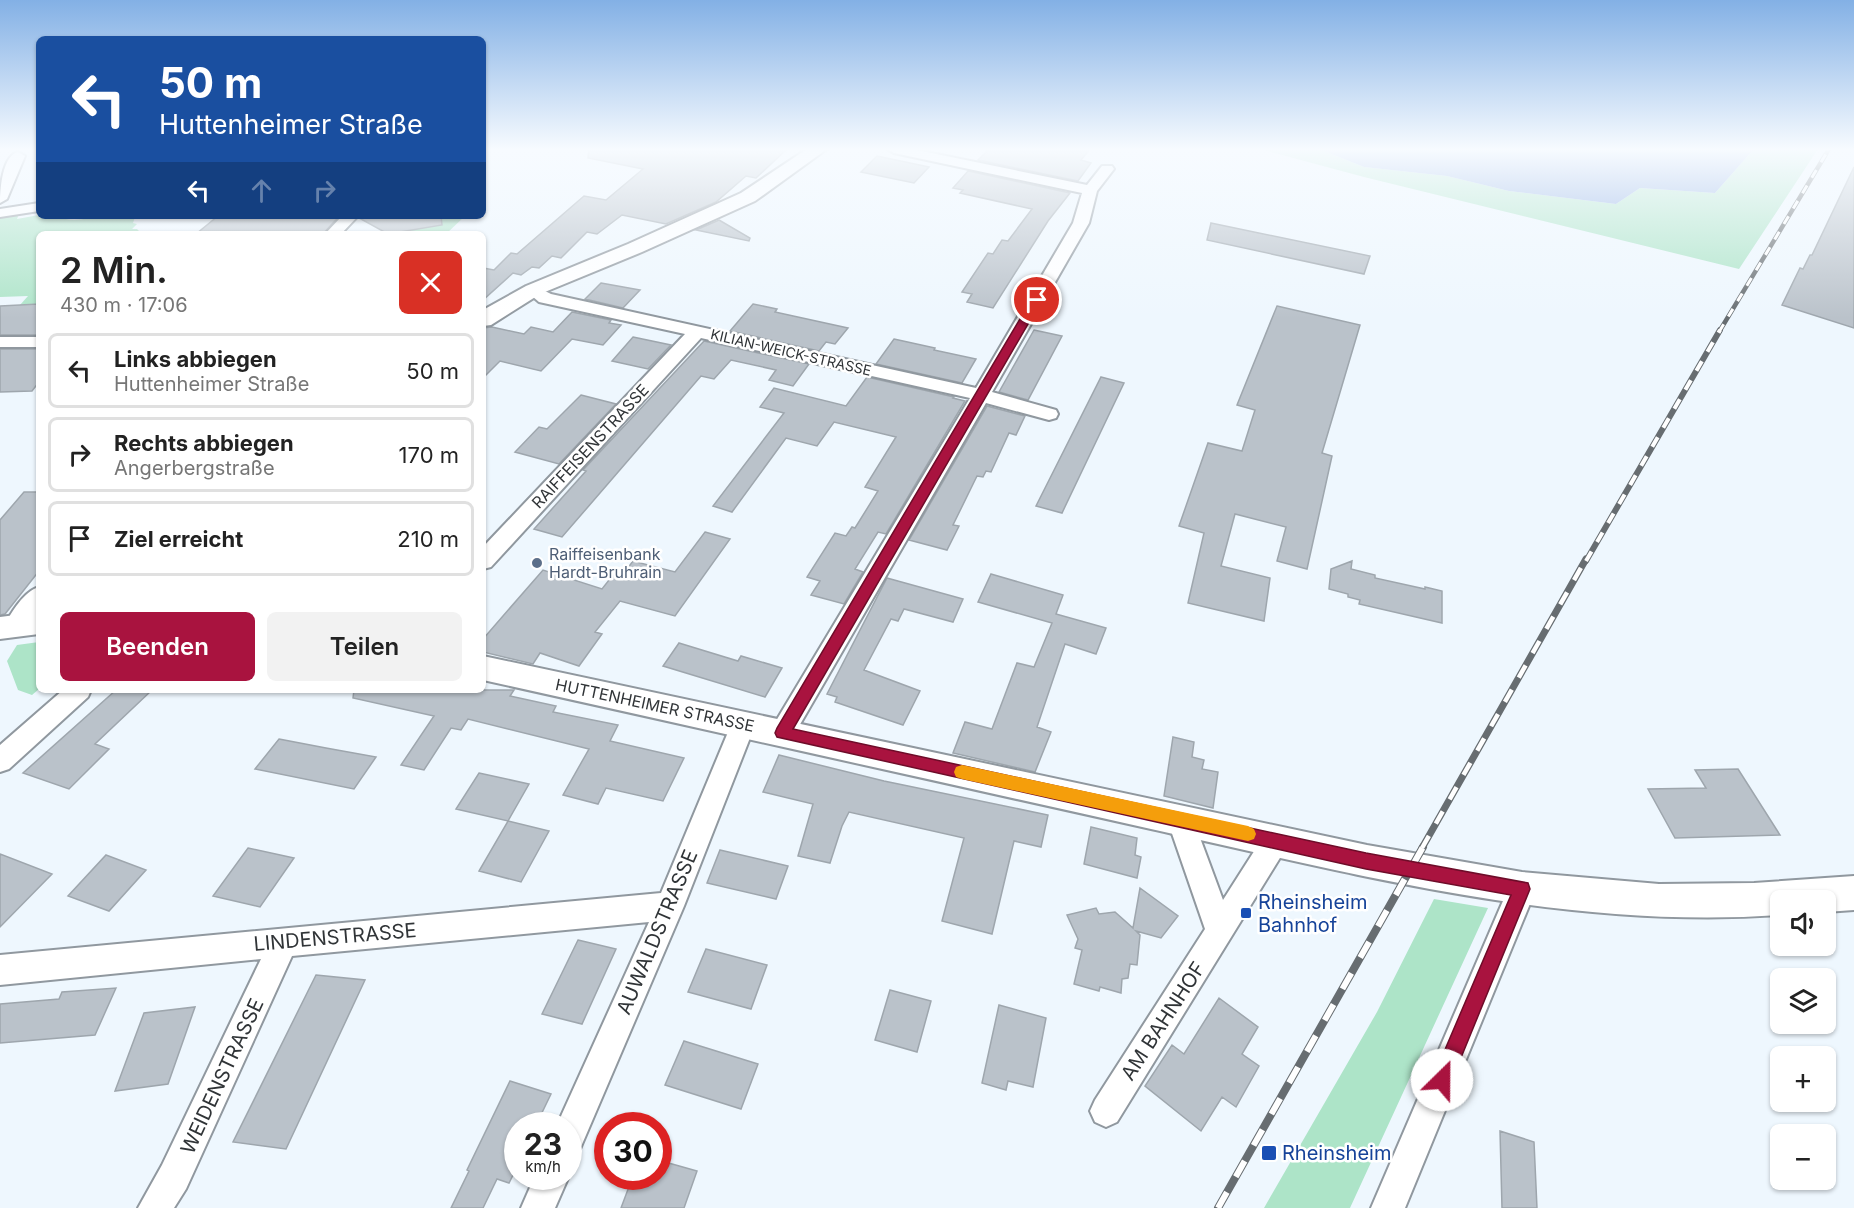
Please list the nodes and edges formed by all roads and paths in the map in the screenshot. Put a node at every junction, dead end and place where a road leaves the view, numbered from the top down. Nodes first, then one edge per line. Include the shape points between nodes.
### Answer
1 (733, 205) edge
2 (1086, 205) edge
3 (36, 207) edge
4 (0, 213) edge
5 (347, 219) edge
6 (336, 231) edge
7 (533, 290) junction
8 (486, 318) edge
9 (698, 331) junction
10 (0, 342) edge
11 (36, 342) edge
12 (980, 395) junction
13 (1049, 414) dead end
14 (486, 558) edge
15 (36, 599) edge
16 (18, 626) edge
17 (486, 669) edge
18 (77, 693) edge
19 (743, 725) junction
20 (782, 733) junction
21 (0, 761) edge
22 (1180, 819) junction
23 (1277, 840) junction
24 (1522, 889) junction
25 (1854, 893) edge
26 (669, 906) junction
27 (1220, 931) junction
28 (284, 942) junction
29 (0, 970) edge
30 (1106, 1111) dead end
31 (579, 1112) edge
32 (546, 1190) edge
33 (155, 1208) edge
34 (538, 1208) edge
35 (1388, 1208) edge

1 - 7 street
2 - 12 street via 1081,223
3 - 4 street
5 - 6 street
7 - 8 street
7 - 9 street, KILIAN-WEICK-STRASSE via 545,298
9 - 12 street, KILIAN-WEICK-STRASSE
9 - 14 street, RAIFFEISENSTRASSE
10 - 11 street
12 - 13 street, KILIAN-WEICK-STRASSE
12 - 20 street
15 - 16 street
17 - 19 street, HUTTENHEIMER STRASSE
18 - 21 street
19 - 20 street, HUTTENHEIMER STRASSE
19 - 26 street, AUWALDSTRASSE
20 - 22 street, HUTTENHEIMER STRASSE
22 - 23 street, HUTTENHEIMER STRASSE
22 - 27 street
23 - 24 street, HUTTENHEIMER STRASSE via 1400,868
23 - 27 street, AM BAHNHOF
24 - 25 street, HUTTENHEIMER STRASSE via 1659,901
24 - 35 street
26 - 28 street, LINDENSTRASSE
26 - 31 street, AUWALDSTRASSE
27 - 30 street, AM BAHNHOF
28 - 29 street, LINDENSTRASSE
28 - 33 street, WEIDENSTRASSE via 174,1177
32 - 34 street

